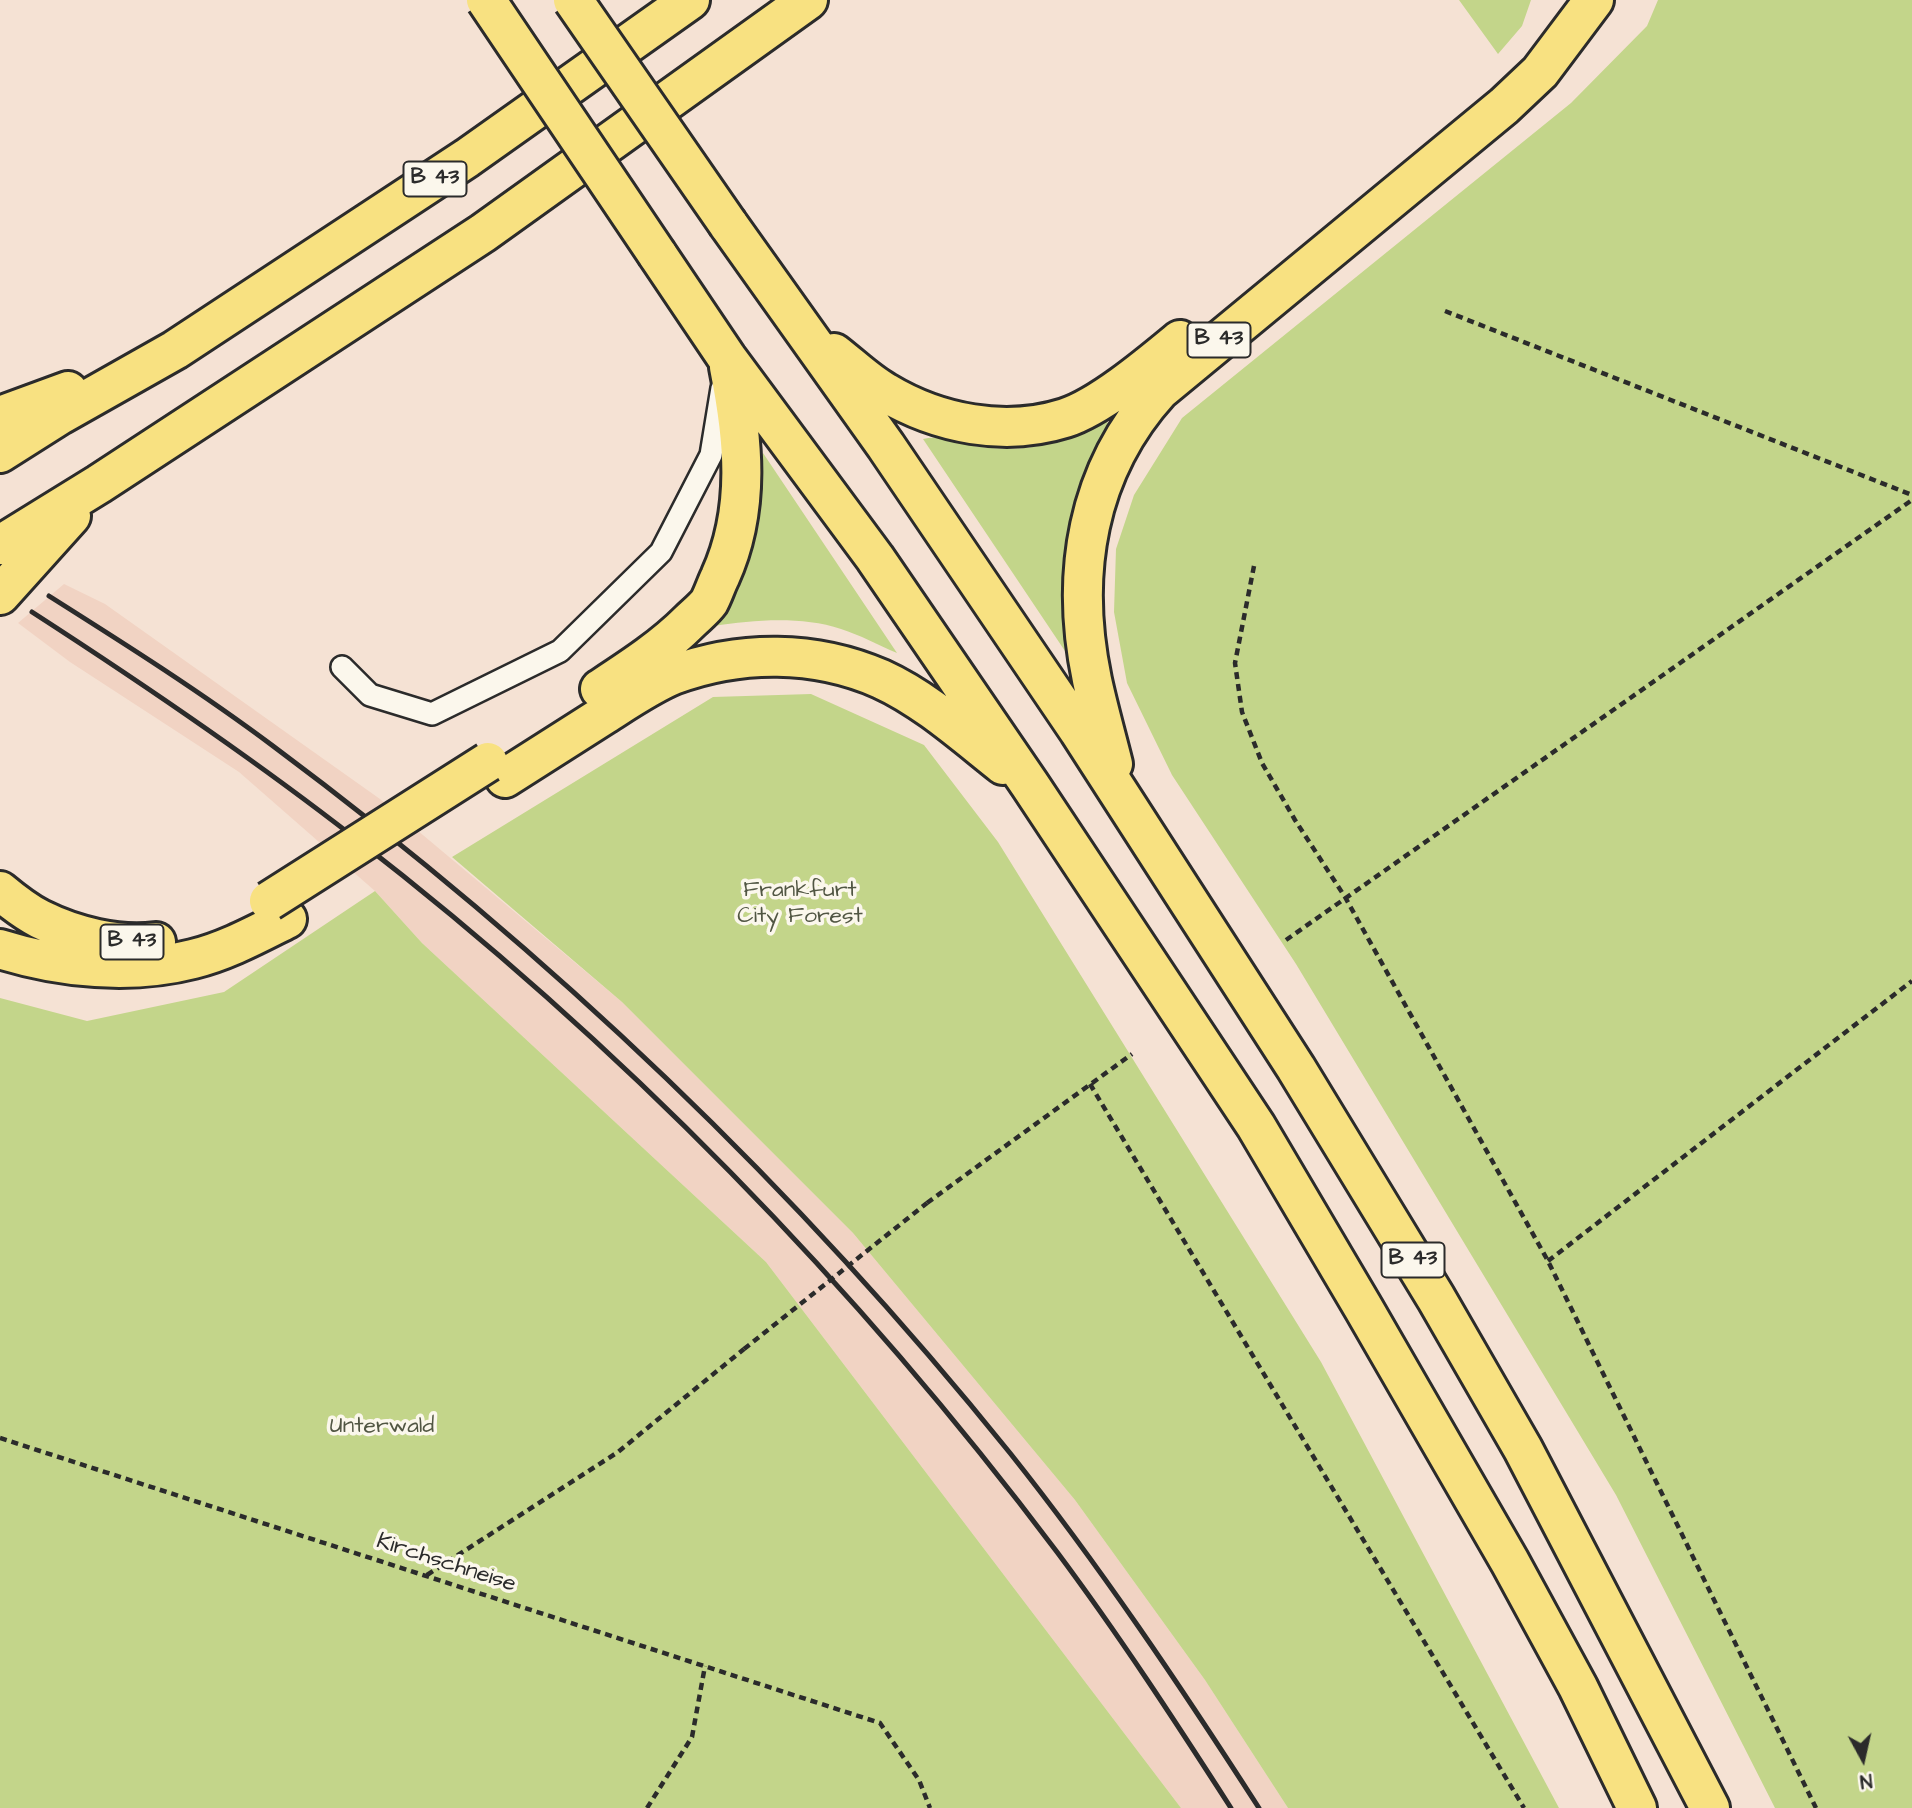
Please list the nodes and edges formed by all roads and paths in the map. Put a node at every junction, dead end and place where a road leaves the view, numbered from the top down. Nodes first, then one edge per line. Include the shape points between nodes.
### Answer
1 (486, 0) edge
2 (573, 0) edge
3 (690, 0) edge
4 (808, 0) edge
5 (1562, 0) edge
6 (1594, 0) edge
7 (1445, 311) dead end
8 (803, 328) junction
9 (175, 350) junction
10 (727, 358) junction
11 (0, 416) edge
12 (0, 453) edge
13 (99, 484) junction
14 (1912, 498) edge
15 (0, 545) edge
16 (1254, 566) dead end
17 (0, 595) edge
18 (342, 667) dead end
19 (496, 770) junction
20 (1030, 785) junction
21 (1121, 796) junction
22 (0, 891) edge
23 (1345, 897) junction
24 (278, 910) junction
25 (1286, 940) dead end
26 (0, 949) edge
27 (1912, 981) edge
28 (1132, 1054) dead end
29 (1090, 1084) junction
30 (1548, 1261) junction
31 (0, 1438) edge
32 (426, 1576) junction
33 (705, 1666) junction
34 (647, 1808) edge
35 (930, 1808) edge
36 (1524, 1808) edge
37 (1637, 1808) edge
38 (1710, 1808) edge
39 (1816, 1808) edge

1 - 10 highway, B 43, bridge
2 - 8 highway, B 43, bridge
3 - 9 highway, B 43 via 467,158
4 - 13 highway via 482,233
5 - 8 highway, B 43 via 1537,37 1474,98 1146,368 1067,418 996,428 920,410 883,391
6 - 21 highway, B 43 via 1540,72 1504,106 1160,390 1119,445 1090,521 1083,591 1091,679
7 - 14 path
8 - 21 highway, B 43
9 - 11 highway, B 43
9 - 12 highway, B 43
10 - 18 lane via 711,455 661,552 560,651 432,713 370,695
10 - 19 highway via 741,439 742,485 737,528 708,602 659,650
10 - 20 highway, B 43 via 876,558
13 - 15 highway
13 - 17 highway
14 - 23 path
16 - 23 path via 1235,663 1242,712 1262,764
19 - 20 highway via 671,676 753,657 803,657 883,680
19 - 24 highway, B 43, bridge
20 - 37 highway, B 43 via 1256,1126 1331,1252 1516,1573
21 - 38 highway, B 43 via 1296,1068 1436,1298 1523,1449
22 - 24 highway, B 43 via 38,919 110,941 149,943 186,937
23 - 25 path
23 - 30 path
24 - 26 highway via 235,944 192,959 137,967 88,967
27 - 30 path
28 - 29 path
29 - 32 path, bridge via 927,1203 618,1452
29 - 36 path
30 - 39 path
31 - 32 path, Kirchschneise
32 - 33 path, Kirchschneise
33 - 34 path via 692,1737
33 - 35 path, Kirchschneise via 880,1723 919,1780

